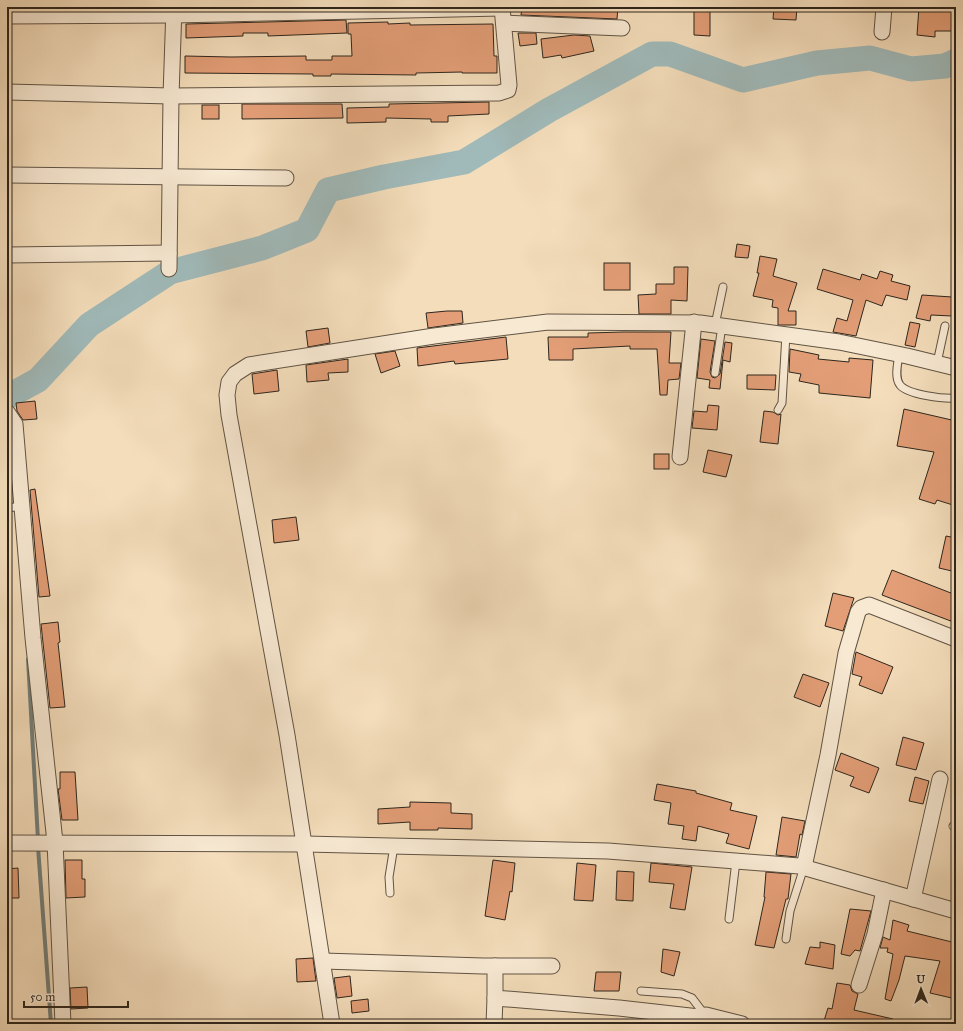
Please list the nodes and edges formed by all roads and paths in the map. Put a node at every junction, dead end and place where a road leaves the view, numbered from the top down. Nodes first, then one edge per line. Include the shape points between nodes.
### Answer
1 (884, 7) edge
2 (174, 11) edge
3 (503, 13) edge
4 (7, 16) edge
5 (622, 28) dead end
6 (882, 32) dead end
7 (7, 92) edge
8 (171, 96) junction
9 (7, 175) edge
10 (170, 178) junction
11 (286, 178) dead end
12 (169, 253) junction
13 (7, 255) edge
14 (169, 269) dead end
15 (723, 287) dead end
16 (694, 322) junction
17 (718, 325) junction
18 (945, 326) dead end
19 (786, 334) junction
20 (900, 354) junction
21 (937, 363) junction
22 (956, 368) edge
23 (715, 373) dead end
24 (956, 398) edge
25 (778, 410) dead end
26 (8, 414) edge
27 (680, 457) dead end
28 (14, 507) edge
29 (956, 639) edge
30 (940, 779) dead end
31 (44, 842) junction
32 (7, 843) edge
33 (305, 844) junction
34 (394, 846) junction
35 (736, 860) junction
36 (804, 867) junction
37 (884, 890) junction
38 (390, 893) dead end
39 (913, 899) junction
40 (956, 911) edge
41 (729, 919) dead end
42 (786, 939) dead end
43 (322, 961) junction
44 (495, 966) junction
45 (552, 966) dead end
46 (859, 985) dead end
47 (641, 991) dead end
48 (495, 998) junction
49 (699, 1019) edge
50 (63, 1024) edge
51 (332, 1024) edge
52 (494, 1024) edge
53 (742, 1024) edge

1 - 6 street
2 - 3 street
2 - 4 street
2 - 8 street
3 - 5 street
3 - 8 street via 509,78 508,90 504,92
7 - 8 street
8 - 10 street
9 - 10 street
10 - 11 street
10 - 12 street
12 - 13 street
12 - 14 street
15 - 17 lane
16 - 17 street
16 - 27 street
16 - 33 street via 537,323 269,361 249,365 235,374 227,388 229,415
17 - 19 street
17 - 23 lane
18 - 21 lane
19 - 20 street
19 - 25 lane via 782,403
20 - 21 street
20 - 24 lane via 897,377 900,385 922,395
21 - 22 street
26 - 28 street via 15,424
28 - 31 street via 33,638
29 - 36 street via 869,605 860,608 846,653
30 - 39 street
31 - 32 street
31 - 33 street
31 - 50 street
33 - 34 street
33 - 43 street
34 - 35 street via 579,850
34 - 38 lane
35 - 36 street
35 - 41 lane
36 - 37 street
36 - 42 lane via 790,911
37 - 39 street
37 - 46 street via 875,934
39 - 40 street
43 - 44 street
43 - 51 street
44 - 45 street
44 - 48 street
47 - 49 lane via 682,994 692,998
48 - 49 street via 619,1008
48 - 52 street
49 - 53 street

